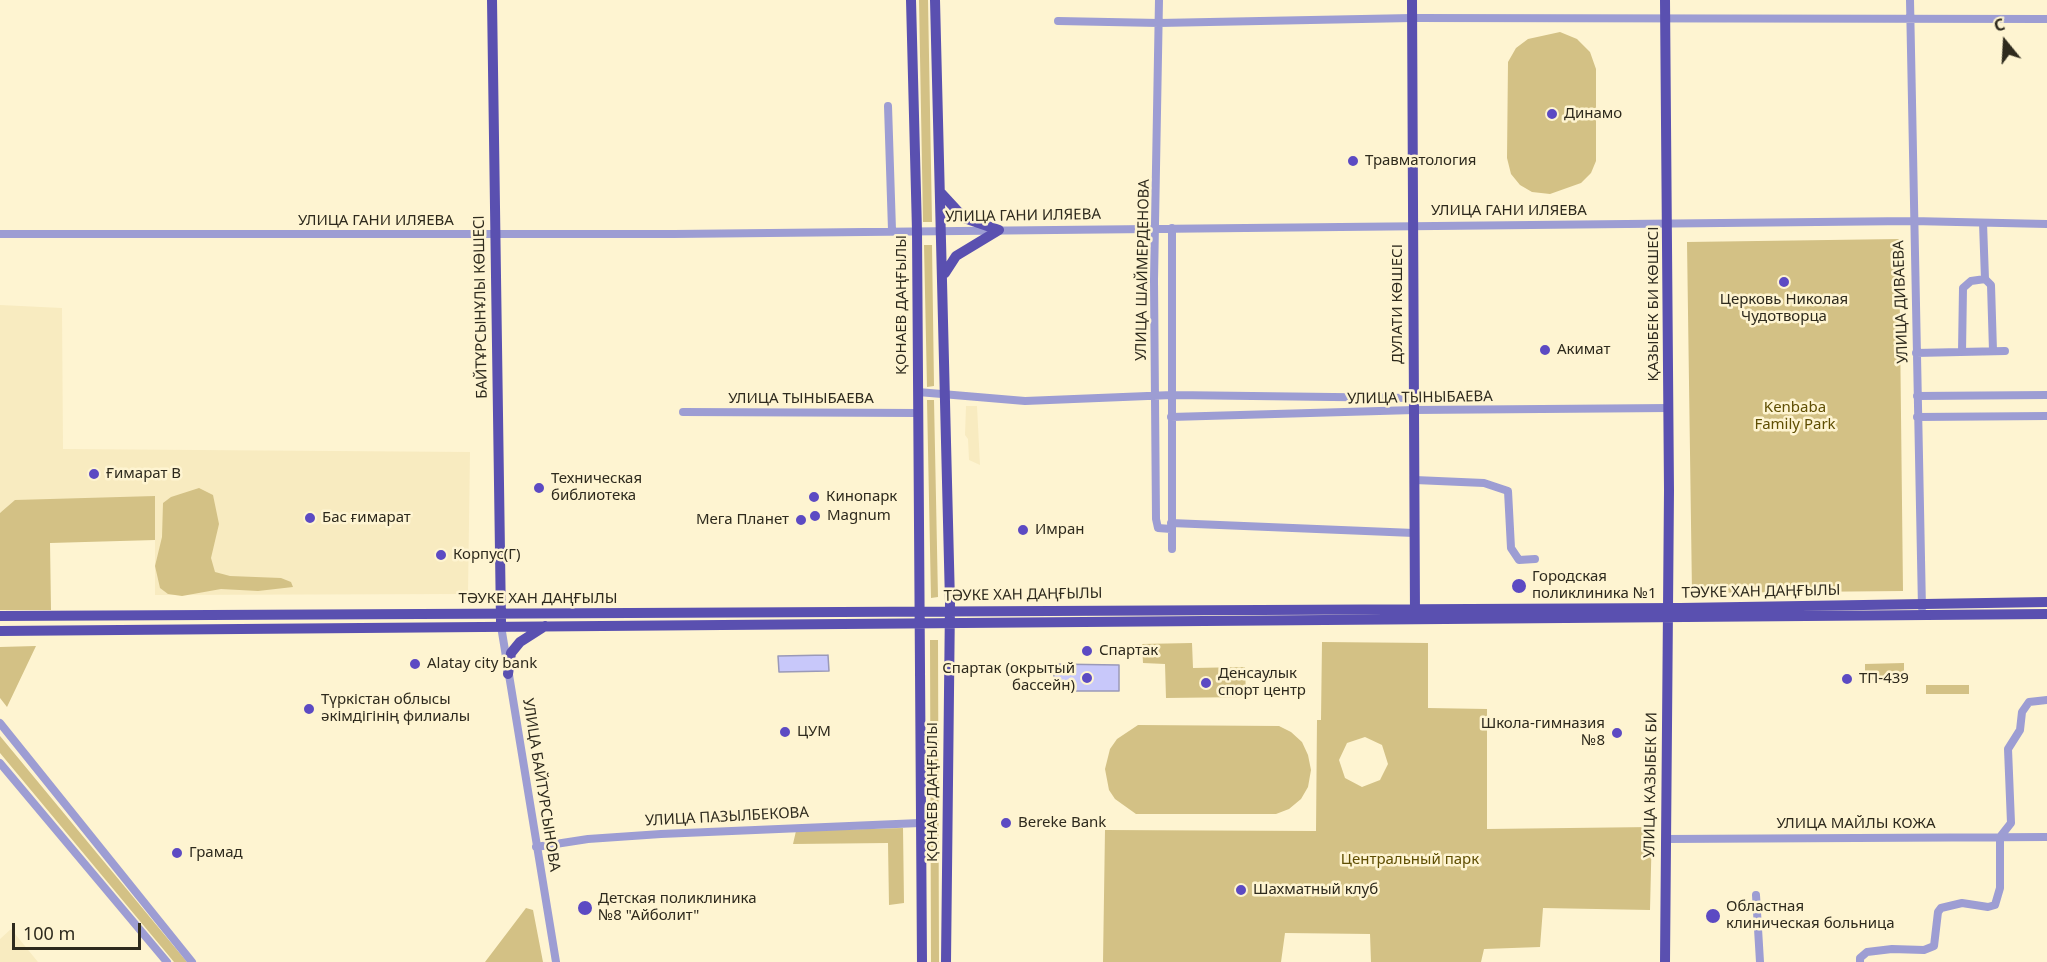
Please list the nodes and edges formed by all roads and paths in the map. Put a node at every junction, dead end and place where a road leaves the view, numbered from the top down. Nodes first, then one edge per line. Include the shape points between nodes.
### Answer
1 (492, 0) edge
2 (911, 0) edge
3 (935, 0) edge
4 (1159, 0) edge
5 (1412, 0) edge
6 (1665, 0) edge
7 (1910, 0) edge
8 (1412, 18) junction
9 (1910, 19) junction
10 (2047, 19) edge
11 (1666, 20) junction
12 (1058, 21) dead end
13 (1159, 23) junction
14 (888, 106) dead end
15 (941, 193) junction
16 (1912, 221) junction
17 (1669, 223) junction
18 (1983, 223) junction
19 (2047, 224) edge
20 (1412, 225) junction
21 (1157, 228) junction
22 (1172, 228) junction
23 (892, 230) junction
24 (999, 230) junction
25 (917, 231) junction
26 (942, 231) junction
27 (0, 234) edge
28 (494, 235) junction
29 (944, 276) junction
30 (1985, 279) junction
31 (1993, 351) junction
32 (2005, 351) dead end
33 (1962, 352) junction
34 (1916, 353) junction
35 (918, 393) junction
36 (944, 393) junction
37 (1172, 395) junction
38 (2047, 395) edge
39 (1156, 396) junction
40 (1917, 396) junction
41 (1413, 398) junction
42 (1669, 408) junction
43 (1414, 410) junction
44 (683, 412) dead end
45 (918, 413) junction
46 (2047, 416) edge
47 (1171, 417) junction
48 (1917, 417) junction
49 (1415, 480) junction
50 (1171, 526) junction
51 (1414, 534) junction
52 (1172, 549) dead end
53 (1535, 559) dead end
54 (950, 582) junction
55 (2047, 602) edge
56 (1921, 603) junction
57 (976, 609) junction
58 (920, 610) junction
59 (1669, 613) junction
60 (500, 614) junction
61 (1415, 614) junction
62 (2047, 614) edge
63 (0, 616) edge
64 (1922, 616) junction
65 (949, 617) junction
66 (920, 622) junction
67 (501, 626) junction
68 (545, 626) junction
69 (0, 631) edge
70 (508, 674) junction
71 (2047, 700) edge
72 (0, 723) edge
73 (0, 763) edge
74 (920, 823) junction
75 (2000, 837) junction
76 (2047, 837) edge
77 (1666, 839) junction
78 (536, 847) junction
79 (1756, 895) dead end
80 (921, 943) junction
81 (947, 945) junction
82 (167, 962) edge
83 (192, 962) edge
84 (556, 962) edge
85 (912, 962) edge
86 (922, 962) edge
87 (946, 962) edge
88 (953, 962) edge
89 (1665, 962) edge
90 (1760, 962) edge
91 (1860, 962) edge

1 - 28 main road, БАЙТҰРСЫНҰЛЫ КӨШЕСІ
2 - 25 main road, ҚОНАЕВ ДАҢҒЫЛЫ
3 - 15 main road
4 - 13 street, УЛИЦА ШАЙМЕРДЕНОВА
5 - 8 main road, ДУЛАТИ КӨШЕСІ
6 - 11 main road, ҚАЗЫБЕК БИ КӨШЕСІ
7 - 9 street, УЛИЦА ДИВАЕВА
8 - 11 street
8 - 13 street
8 - 20 main road, ДУЛАТИ КӨШЕСІ
9 - 10 street
9 - 11 street
9 - 16 street, УЛИЦА ДИВАЕВА
11 - 17 main road, ҚАЗЫБЕК БИ КӨШЕСІ
12 - 13 street
13 - 21 street, УЛИЦА ШАЙМЕРДЕНОВА
14 - 23 street
15 - 24 main road via 964,218
15 - 26 main road
16 - 17 street, УЛИЦА ГАНИ ИЛЯЕВА
16 - 18 street, УЛИЦА ГАНИ ИЛЯЕВА
16 - 34 street, УЛИЦА ДИВАЕВА
17 - 20 street, УЛИЦА ГАНИ ИЛЯЕВА
17 - 42 main road, ҚАЗЫБЕК БИ КӨШЕСІ
18 - 19 street, УЛИЦА ГАНИ ИЛЯЕВА
18 - 30 street
20 - 22 street, УЛИЦА ГАНИ ИЛЯЕВА
20 - 41 main road, ДУЛАТИ КӨШЕСІ
21 - 22 street, УЛИЦА ГАНИ ИЛЯЕВА
21 - 24 street, УЛИЦА ГАНИ ИЛЯЕВА
21 - 39 street, УЛИЦА ШАЙМЕРДЕНОВА
22 - 37 street, УЛИЦА ШАЙМЕРДЕНОВА
23 - 25 street, УЛИЦА ГАНИ ИЛЯЕВА
23 - 28 street, УЛИЦА ГАНИ ИЛЯЕВА
24 - 26 street, УЛИЦА ГАНИ ИЛЯЕВА
24 - 29 main road via 956,256
25 - 26 street, УЛИЦА ГАНИ ИЛЯЕВА
25 - 35 main road, ҚОНАЕВ ДАҢҒЫЛЫ
26 - 29 main road
27 - 28 street, УЛИЦА ГАНИ ИЛЯЕВА
28 - 60 main road, БАЙТҰРСЫНҰЛЫ КӨШЕСІ
29 - 36 main road
30 - 31 street via 1991,285
30 - 33 street via 1971,281 1963,288
31 - 32 street
31 - 33 street
33 - 34 street
34 - 40 street, УЛИЦА ДИВАЕВА
35 - 36 street, УЛИЦА ТЫНЫБАЕВА
35 - 45 main road, ҚОНАЕВ ДАҢҒЫЛЫ
36 - 39 street, УЛИЦА ТЫНЫБАЕВА via 1025,401
36 - 54 main road
37 - 39 street, УЛИЦА ТЫНЫБАЕВА
37 - 41 street, УЛИЦА ТЫНЫБАЕВА
37 - 47 street, УЛИЦА ШАЙМЕРДЕНОВА
38 - 40 street
39 - 50 street, УЛИЦА ШАЙМЕРДЕНОВА via 1157,524 1158,528
40 - 48 street, УЛИЦА ДИВАЕВА
41 - 43 main road, ДУЛАТИ КӨШЕСІ
42 - 43 street, УЛИЦА ТЫНЫБАЕВА
42 - 59 main road, ҚАЗЫБЕК БИ КӨШЕСІ
43 - 47 street, УЛИЦА ТЫНЫБАЕВА
43 - 49 main road, ДУЛАТИ КӨШЕСІ
44 - 45 street, УЛИЦА ТЫНЫБАЕВА
45 - 58 main road, ҚОНАЕВ ДАҢҒЫЛЫ
46 - 48 street
47 - 50 street, УЛИЦА ШАЙМЕРДЕНОВА
48 - 56 street, УЛИЦА ДИВАЕВА
49 - 51 main road, ДУЛАТИ КӨШЕСІ
49 - 53 street via 1476,482 1508,491 1511,549 1519,560
50 - 51 street
50 - 52 street, УЛИЦА ШАЙМЕРДЕНОВА
51 - 61 main road, ДУЛАТИ КӨШЕСІ
54 - 57 main road via 958,602 965,608
54 - 65 main road, ҚОНАЕВ ДАҢҒЫЛЫ
55 - 56 main road, ТӘУКЕ ХАН ДАҢҒЫЛЫ
56 - 59 main road, ТӘУКЕ ХАН ДАҢҒЫЛЫ
56 - 64 street, УЛИЦА ДИВАЕВА
57 - 61 main road, ТӘУКЕ ХАН ДАҢҒЫЛЫ
57 - 65 main road, ТӘУКЕ ХАН ДАҢҒЫЛЫ
58 - 60 main road, ТӘУКЕ ХАН ДАҢҒЫЛЫ
58 - 65 main road, ТӘУКЕ ХАН ДАҢҒЫЛЫ
58 - 66 main road, ҚОНАЕВ ДАҢҒЫЛЫ
59 - 61 main road, ТӘУКЕ ХАН ДАҢҒЫЛЫ
59 - 64 main road, ТӘУКЕ ХАН ДАҢҒЫЛЫ
59 - 77 main road, УЛИЦА КАЗЫБЕК БИ
60 - 63 main road, ТӘУКЕ ХАН ДАҢҒЫЛЫ
60 - 67 main road, УЛИЦА БАЙТУРСЫНОВА
61 - 65 main road, ТӘУКЕ ХАН ДАҢҒЫЛЫ
62 - 64 main road, ТӘУКЕ ХАН ДАҢҒЫЛЫ
65 - 66 main road, ТӘУКЕ ХАН ДАҢҒЫЛЫ
65 - 81 main road, ҚОНАЕВ ДАҢҒЫЛЫ
66 - 68 main road, ТӘУКЕ ХАН ДАҢҒЫЛЫ
66 - 74 main road, ҚОНАЕВ ДАҢҒЫЛЫ
67 - 68 main road, ТӘУКЕ ХАН ДАҢҒЫЛЫ
67 - 69 main road, ТӘУКЕ ХАН ДАҢҒЫЛЫ
67 - 70 street, УЛИЦА БАЙТУРСЫНОВА
68 - 70 main road via 520,642 511,653
70 - 78 street, УЛИЦА БАЙТУРСЫНОВА
71 - 75 street via 2029,702 2022,712 2020,730 2008,749 2011,823
72 - 83 street
73 - 82 street
74 - 78 street, УЛИЦА ПАЗЫЛБЕКОВА via 661,834
74 - 80 main road, ҚОНАЕВ ДАҢҒЫЛЫ
75 - 76 street, УЛИЦА МАЙЛЫ КОЖА
75 - 77 street, УЛИЦА МАЙЛЫ КОЖА
75 - 91 street via 2000,888 1995,905 1962,903 1941,908 1934,946 1924,950 1867,952
77 - 89 main road, УЛИЦА КАЗЫБЕК БИ
78 - 84 street, УЛИЦА БАЙТУРСЫНОВА
79 - 90 street
80 - 85 main road
80 - 86 main road, ҚОНАЕВ ДАҢҒЫЛЫ
81 - 87 main road, ҚОНАЕВ ДАҢҒЫЛЫ
81 - 88 main road

